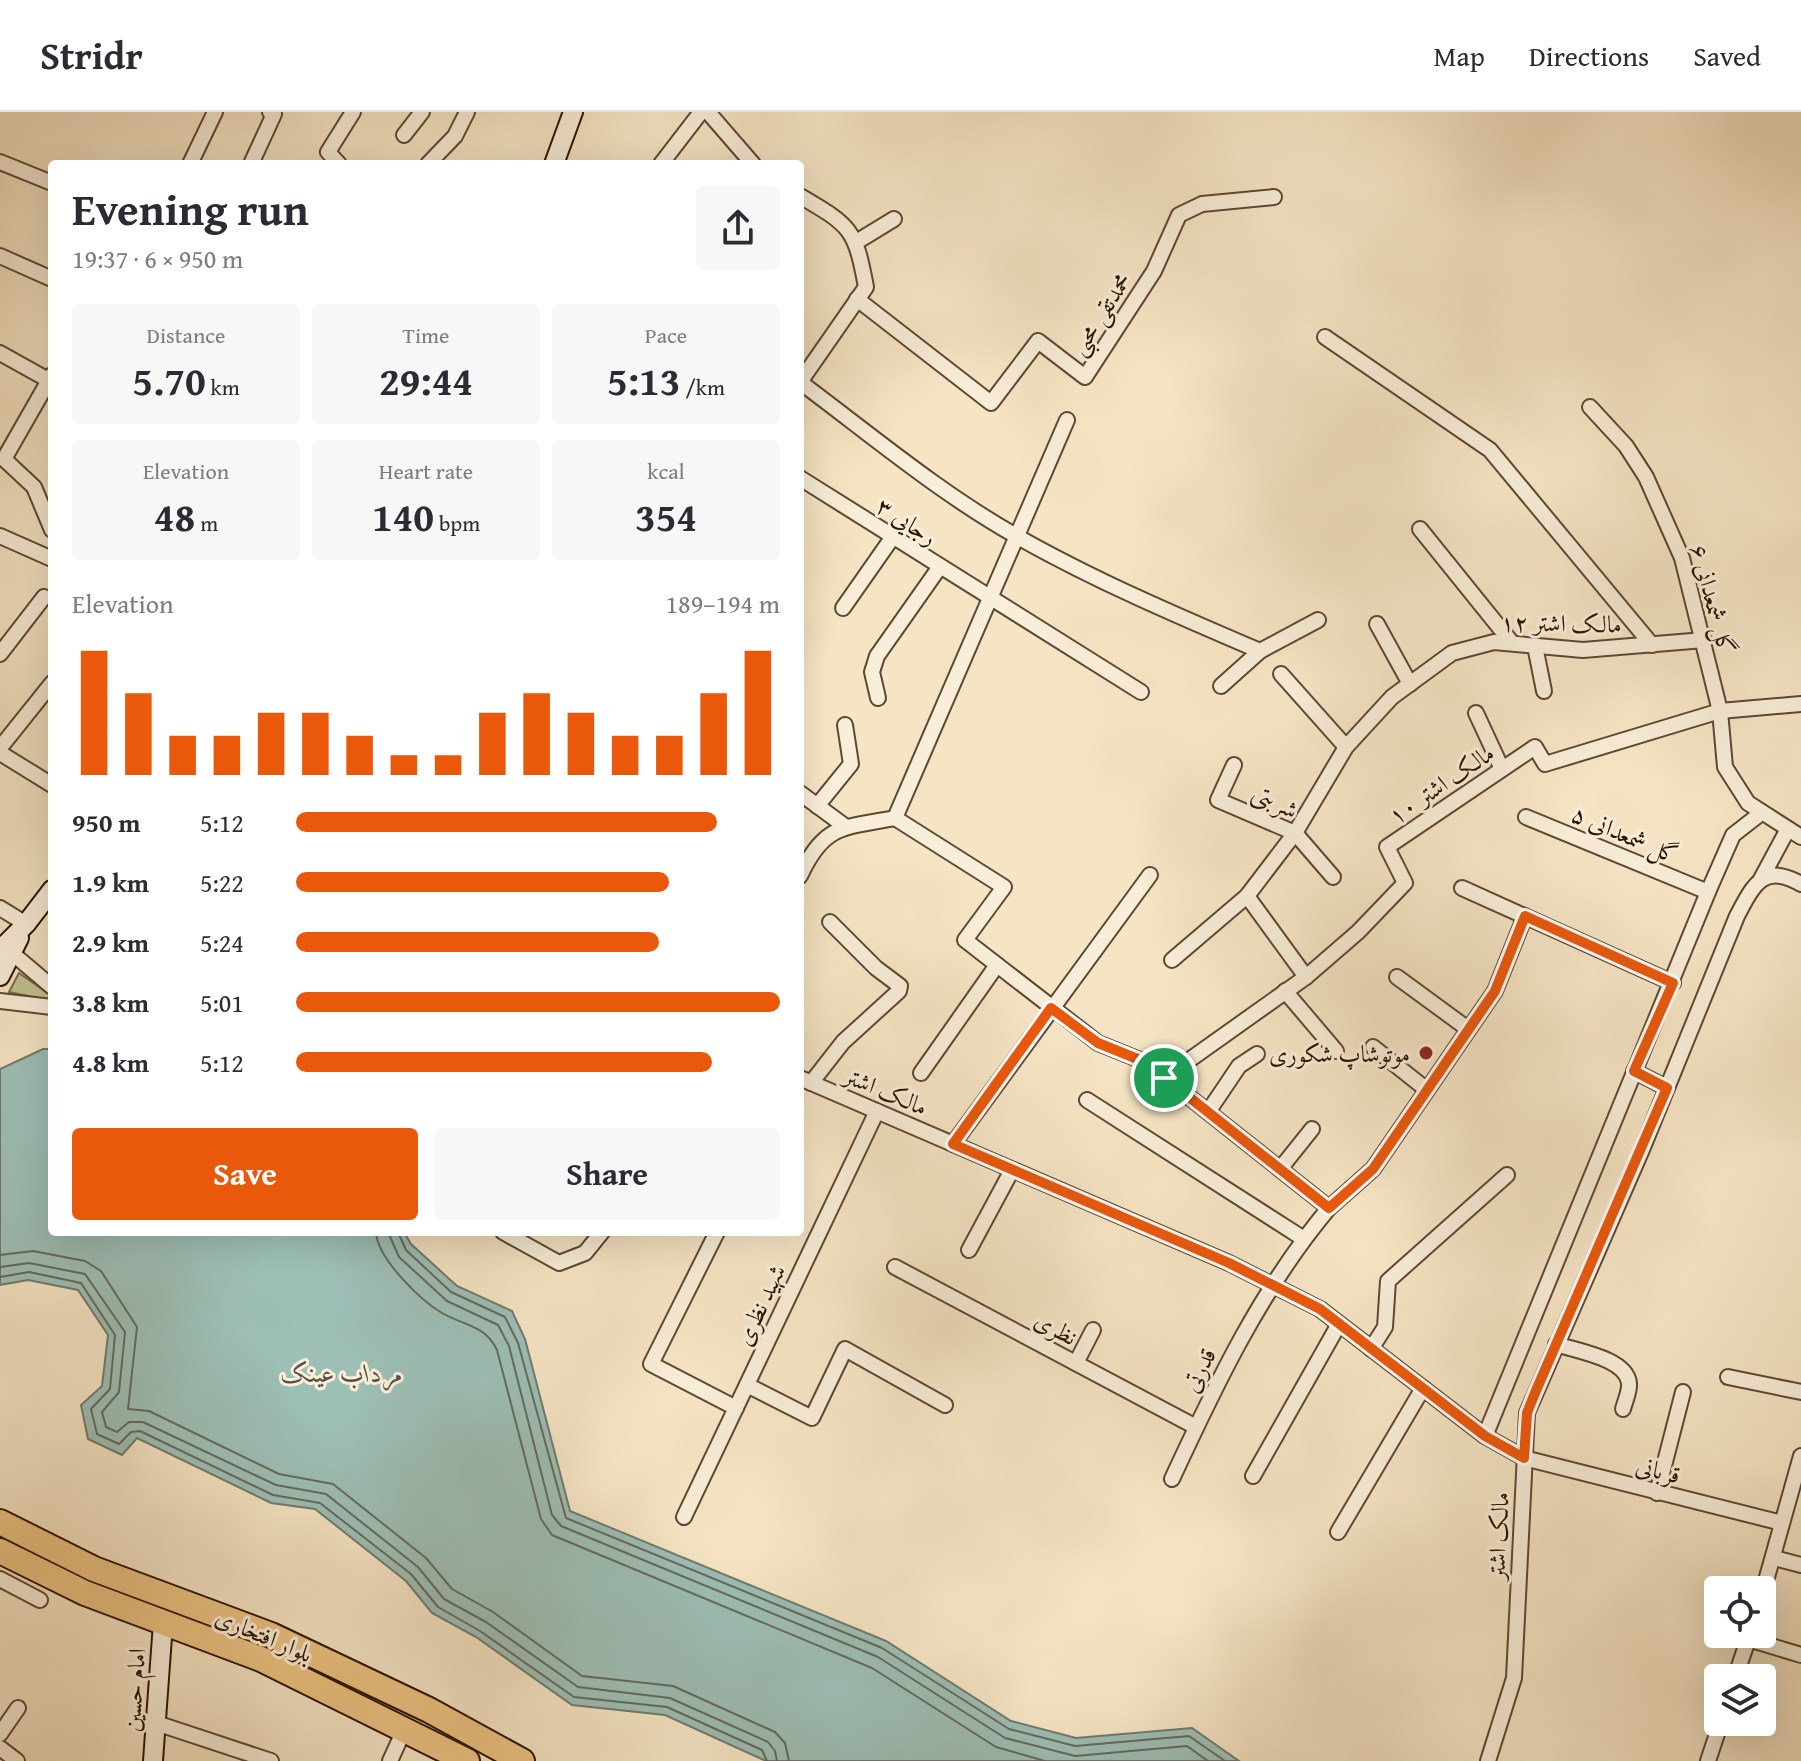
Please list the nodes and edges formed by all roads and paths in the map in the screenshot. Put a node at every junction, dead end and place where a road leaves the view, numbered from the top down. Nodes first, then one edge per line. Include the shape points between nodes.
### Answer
1 (215, 112) edge
2 (270, 112) edge
3 (353, 112) edge
4 (422, 112) edge
5 (467, 112) edge
6 (573, 112) edge
7 (701, 112) edge
8 (708, 112) edge
9 (404, 135) dead end
10 (192, 160) edge
11 (253, 160) edge
12 (335, 160) edge
13 (432, 160) edge
14 (555, 160) edge
15 (664, 160) edge
16 (750, 160) edge
17 (0, 162) edge
18 (48, 181) edge
19 (1274, 197) dead end
20 (804, 198) edge
21 (894, 219) dead end
22 (858, 241) junction
23 (0, 256) edge
24 (48, 277) edge
25 (857, 299) junction
26 (1325, 337) dead end
27 (0, 353) edge
28 (804, 376) edge
29 (48, 377) edge
30 (48, 382) edge
31 (804, 385) edge
32 (1590, 407) dead end
33 (1067, 420) dead end
34 (804, 481) edge
35 (48, 520) edge
36 (1420, 529) dead end
37 (0, 536) edge
38 (1016, 536) junction
39 (892, 538) junction
40 (48, 557) edge
41 (939, 568) junction
42 (44, 597) dead end
43 (991, 599) junction
44 (843, 608) dead end
45 (1318, 620) dead end
46 (1377, 624) dead end
47 (1704, 640) junction
48 (1512, 643) junction
49 (1652, 645) junction
50 (1535, 646) junction
51 (1260, 651) junction
52 (0, 654) edge
53 (1281, 674) dead end
54 (1410, 684) junction
55 (1221, 686) dead end
56 (48, 688) edge
57 (1544, 691) dead end
58 (1141, 692) dead end
59 (878, 698) dead end
60 (1801, 704) edge
61 (1720, 711) junction
62 (1476, 713) dead end
63 (845, 725) dead end
64 (1346, 747) junction
65 (0, 751) edge
66 (1234, 765) dead end
67 (1502, 769) junction
68 (48, 782) edge
69 (804, 796) edge
70 (817, 806) junction
71 (1760, 814) junction
72 (1526, 817) dead end
73 (895, 818) junction
74 (846, 827) junction
75 (1295, 833) junction
76 (1784, 834) junction
77 (1801, 837) edge
78 (804, 867) edge
79 (1150, 875) dead end
80 (1333, 877) dead end
81 (1766, 877) junction
82 (1801, 884) edge
83 (1462, 888) dead end
84 (1708, 892) junction
85 (48, 895) edge
86 (1247, 896) junction
87 (0, 908) edge
88 (1525, 916) junction
89 (830, 922) dead end
90 (26, 924) junction
91 (6, 952) edge
92 (1172, 960) dead end
93 (997, 965) junction
94 (0, 976) edge
95 (1306, 977) junction
96 (1397, 977) dead end
97 (1673, 983) junction
98 (48, 984) edge
99 (1285, 991) junction
100 (0, 1001) edge
101 (48, 1007) edge
102 (1051, 1008) junction
103 (1468, 1029) junction
104 (1373, 1047) dead end
105 (1336, 1051) dead end
106 (1257, 1054) dead end
107 (1634, 1071) junction
108 (921, 1073) dead end
109 (1164, 1078) junction
110 (806, 1081) edge
111 (1667, 1088) junction
112 (1427, 1090) junction
113 (1087, 1100) dead end
114 (877, 1111) junction
115 (1208, 1112) junction
116 (1312, 1129) dead end
117 (953, 1144) junction
118 (1280, 1169) junction
119 (1012, 1170) junction
120 (1507, 1175) dead end
121 (1329, 1208) junction
122 (510, 1236) edge
123 (599, 1236) edge
124 (715, 1236) edge
125 (1304, 1239) junction
126 (969, 1250) dead end
127 (895, 1267) dead end
128 (1272, 1285) junction
129 (1339, 1324) junction
130 (1093, 1330) dead end
131 (1556, 1344) junction
132 (1371, 1349) junction
133 (1076, 1363) junction
134 (1728, 1377) dead end
135 (747, 1385) junction
136 (1423, 1388) junction
137 (1683, 1392) dead end
138 (1801, 1392) edge
139 (945, 1405) dead end
140 (736, 1408) junction
141 (1623, 1409) dead end
142 (1196, 1427) junction
143 (1485, 1436) junction
144 (1801, 1456) edge
145 (1524, 1458) junction
146 (1253, 1476) dead end
147 (1172, 1479) dead end
148 (1657, 1493) junction
149 (684, 1517) dead end
150 (0, 1522) edge
151 (1782, 1523) junction
152 (1338, 1532) dead end
153 (0, 1551) edge
154 (1774, 1558) junction
155 (1801, 1565) edge
156 (1768, 1576) edge
157 (0, 1579) edge
158 (40, 1600) dead end
159 (163, 1623) junction
160 (1776, 1646) edge
161 (1801, 1655) edge
162 (18, 1708) dead end
163 (156, 1723) junction
164 (411, 1730) junction
165 (0, 1734) edge
166 (1716, 1736) edge
167 (0, 1748) edge
168 (17, 1761) edge
169 (153, 1761) edge
170 (271, 1761) edge
171 (390, 1761) edge
172 (437, 1761) edge
173 (467, 1761) edge
174 (522, 1761) edge
175 (1488, 1761) edge
176 (1708, 1761) edge

1 - 10 street
2 - 11 street via 274,114
3 - 12 street via 328,152
4 - 9 street
5 - 13 street via 455,136
6 - 14 main road
7 - 15 street
8 - 16 street
17 - 18 street
19 - 25 street, محمدتقی محبی via 1202,204 1179,215 1154,271 1085,377 1038,341 991,403
20 - 22 street via 841,220
21 - 22 street
22 - 25 street via 866,287
23 - 24 street
25 - 28 street
26 - 49 street via 1490,450
27 - 29 street
30 - 35 street via 4,459 34,487
31 - 38 street
32 - 47 street, گل شمعدانی ۶ via 1646,477 1682,558
33 - 38 street
34 - 39 street, رجایی ۳
36 - 48 street
37 - 40 street
38 - 43 street
38 - 51 street via 1117,589
39 - 41 street, رجایی ۳
39 - 44 street
41 - 43 street, رجایی ۳
41 - 59 street via 877,656 872,672
42 - 52 street
43 - 58 street, رجایی ۳
43 - 73 street
45 - 51 street
46 - 54 street
47 - 49 street, مالک اشتر ۱۲
47 - 61 street, گل شمعدانی ۶
48 - 50 street, مالک اشتر ۱۲
48 - 54 street, مالک اشتر ۱۲ via 1452,653
49 - 50 street, مالک اشتر ۱۲ via 1583,650
50 - 57 street
51 - 55 street
53 - 64 street
54 - 64 street, مالک اشتر ۱۲
56 - 65 street
60 - 61 street, مالک اشتر ۱۰
61 - 67 street, مالک اشتر ۱۰ via 1545,764 1535,747
61 - 71 street, گل شمعدانی ۶ via 1725,767
62 - 67 street
63 - 70 street via 851,764
64 - 75 street, مالک اشتر ۱۲
65 - 68 street
66 - 75 street, شربتی via 1218,800
67 - 95 street, مالک اشتر ۱۰ via 1387,847 1405,883
69 - 70 street
70 - 74 street
71 - 76 street
71 - 84 street via 1733,835
72 - 84 street, گل شمعدانی ۵
73 - 74 street
73 - 93 street via 1004,887 965,940
74 - 78 street via 825,836
75 - 80 street, شربتی
75 - 86 street, مالک اشتر ۱۲
76 - 77 street
76 - 81 street
79 - 102 street
81 - 82 street
81 - 111 street via 1753,887 1727,938
83 - 88 street
84 - 97 street
85 - 90 main road
86 - 92 street, مالک اشتر ۱۲
86 - 95 street
87 - 90 street
88 - 97 street
88 - 103 street, قدرتی via 1495,991
89 - 110 street via 900,986
90 - 91 main road
91 - 94 main road
91 - 98 street
93 - 102 street
93 - 108 street
95 - 99 street, مالک اشتر ۱۰
96 - 103 street
97 - 107 street
99 - 105 street
99 - 109 street, مالک اشتر ۱۰
100 - 101 street
102 - 109 street via 1098,1043 1145,1062
102 - 117 street
103 - 112 street, قدرتی
104 - 112 street
106 - 115 street via 1239,1066
107 - 111 street
107 - 143 street
109 - 115 street
110 - 114 street, مالک اشتر
111 - 131 street
112 - 121 street, قدرتی via 1373,1169
113 - 125 street
114 - 117 street, مالک اشتر
114 - 135 street, شهید نظری
115 - 118 street
116 - 118 street
117 - 119 street, مالک اشتر
118 - 121 street
119 - 126 street
119 - 128 street, مالک اشتر
120 - 132 street via 1388,1281 1385,1327
121 - 125 street, قدرتی
122 - 123 street via 559,1263 585,1253
124 - 140 street via 651,1364
125 - 128 street, قدرتی
127 - 133 street, نظری
128 - 129 street, مالک اشتر
128 - 142 street, قدرتی
129 - 132 street, مالک اشتر
129 - 146 street
130 - 133 street
131 - 141 street via 1624,1371 1630,1385
131 - 145 street via 1527,1413
132 - 136 street, مالک اشتر
133 - 142 street, نظری
134 - 138 street
135 - 139 street via 812,1418 845,1349
135 - 140 street, شهید نظری
136 - 143 street, مالک اشتر
136 - 152 street
137 - 148 street
140 - 149 street, شهید نظری
142 - 147 street, قدرتی
143 - 145 street, مالک اشتر
144 - 151 street
145 - 148 street, قربانی
145 - 175 street, مالک اشتر via 1514,1678
148 - 151 street, قربانی
150 - 174 highway, بلوار افتخاری via 94,1569 271,1635
151 - 154 street
153 - 159 highway, بلوار افتخاری via 85,1593
154 - 155 street
154 - 156 street
157 - 158 street
159 - 163 main road, امام حسین
159 - 164 highway, بلوار افتخاری via 261,1659
160 - 161 street
162 - 165 street
163 - 169 main road, امام حسین
163 - 170 street
164 - 171 street
164 - 172 street
164 - 173 highway, بلوار افتخاری
166 - 176 street
167 - 168 street

